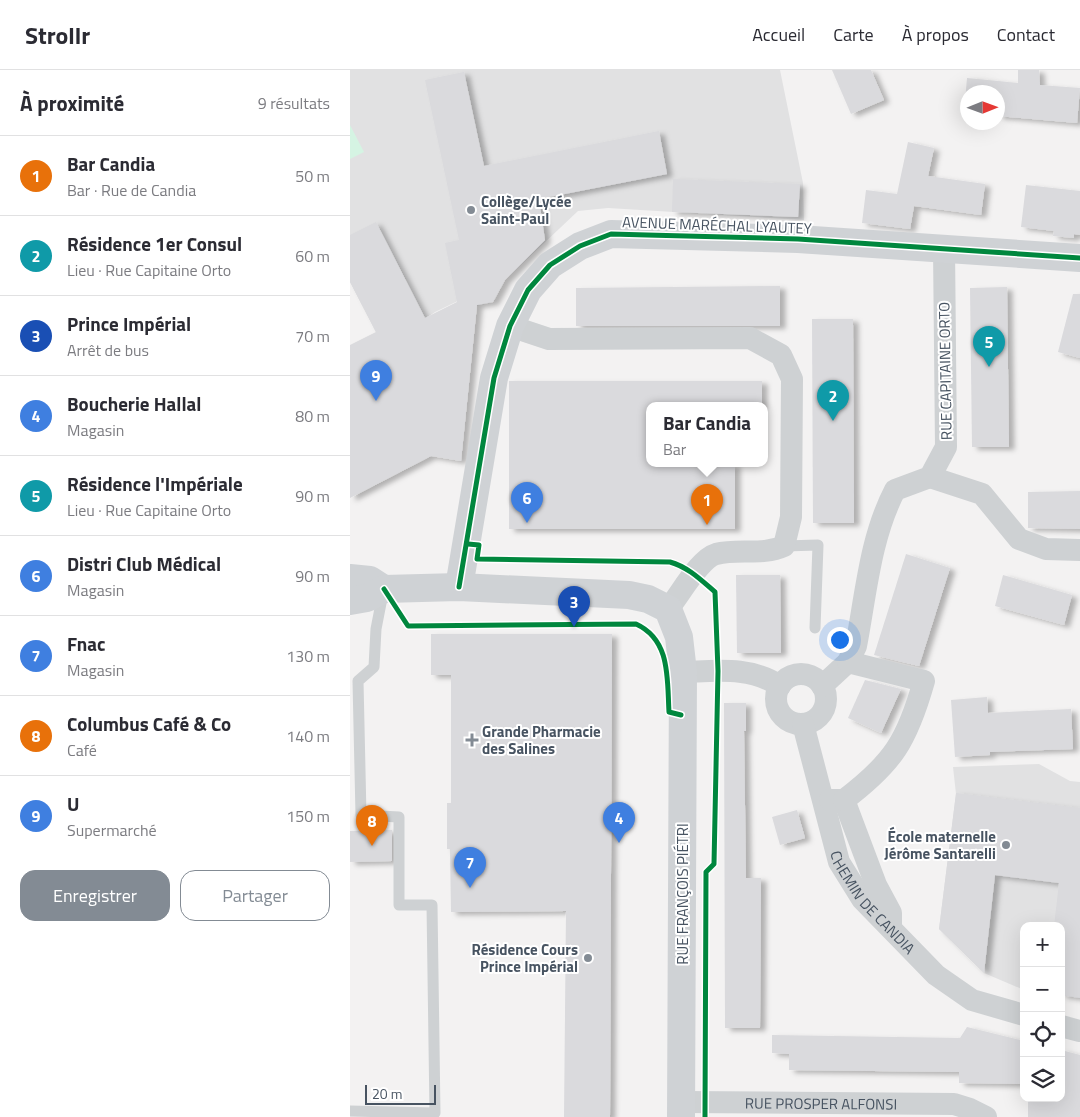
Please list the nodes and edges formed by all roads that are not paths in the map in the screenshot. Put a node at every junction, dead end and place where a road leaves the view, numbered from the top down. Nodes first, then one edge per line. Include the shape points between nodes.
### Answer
1 (944, 248) junction
2 (1080, 258) edge
3 (510, 326) junction
4 (930, 477) junction
5 (784, 546) junction
6 (1080, 550) edge
7 (350, 578) edge
8 (458, 587) junction
9 (384, 589) junction
10 (350, 601) edge
11 (668, 609) junction
12 (815, 628) dead end
13 (848, 662) junction
14 (692, 672) junction
15 (780, 686) junction
16 (822, 686) junction
17 (803, 724) junction
18 (833, 800) junction
19 (1020, 1014) edge
20 (1065, 1027) edge
21 (1080, 1031) edge
22 (682, 1109) edge
23 (350, 1111) edge
24 (986, 1117) edge

1 - 2 street, AVENUE MARÉCHAL LYAUTEY
1 - 3 street, AVENUE MARÉCHAL LYAUTEY via 798,239 612,234 580,246 550,266 528,290
1 - 4 street, RUE CAPITAINE ORTO via 946,447
3 - 5 street via 549,339 750,338 781,355 792,379 791,517
3 - 8 street, AVENUE MARÉCHAL LYAUTEY via 494,378
4 - 6 street via 982,494 1019,538 1046,549
4 - 13 street via 895,490 882,515 856,646
5 - 11 street via 771,552 715,554 700,565
5 - 12 lane via 818,545
7 - 9 street via 370,580
8 - 9 street
8 - 11 street via 629,595 648,599
9 - 10 street via 367,598
9 - 23 lane via 376,629 374,667 358,681 361,815 399,817 399,905 432,905 435,1113
11 - 14 street, RUE FRANÇOIS PIÉTRI
13 - 16 street
13 - 18 street via 924,681 915,712 898,749 872,779
14 - 15 street via 750,672 765,676
14 - 22 street, RUE FRANÇOIS PIÉTRI
15 - 16 street via 792,675 801,674 809,675
15 - 17 street via 776,701 782,715
16 - 17 street via 825,694 823,710 818,717
17 - 18 street, CHEMIN DE CANDIA
18 - 19 street, CHEMIN DE CANDIA via 839,862 862,899 936,975 972,1000
20 - 21 street
22 - 24 street, RUE PROSPER ALFONSI via 954,1104

